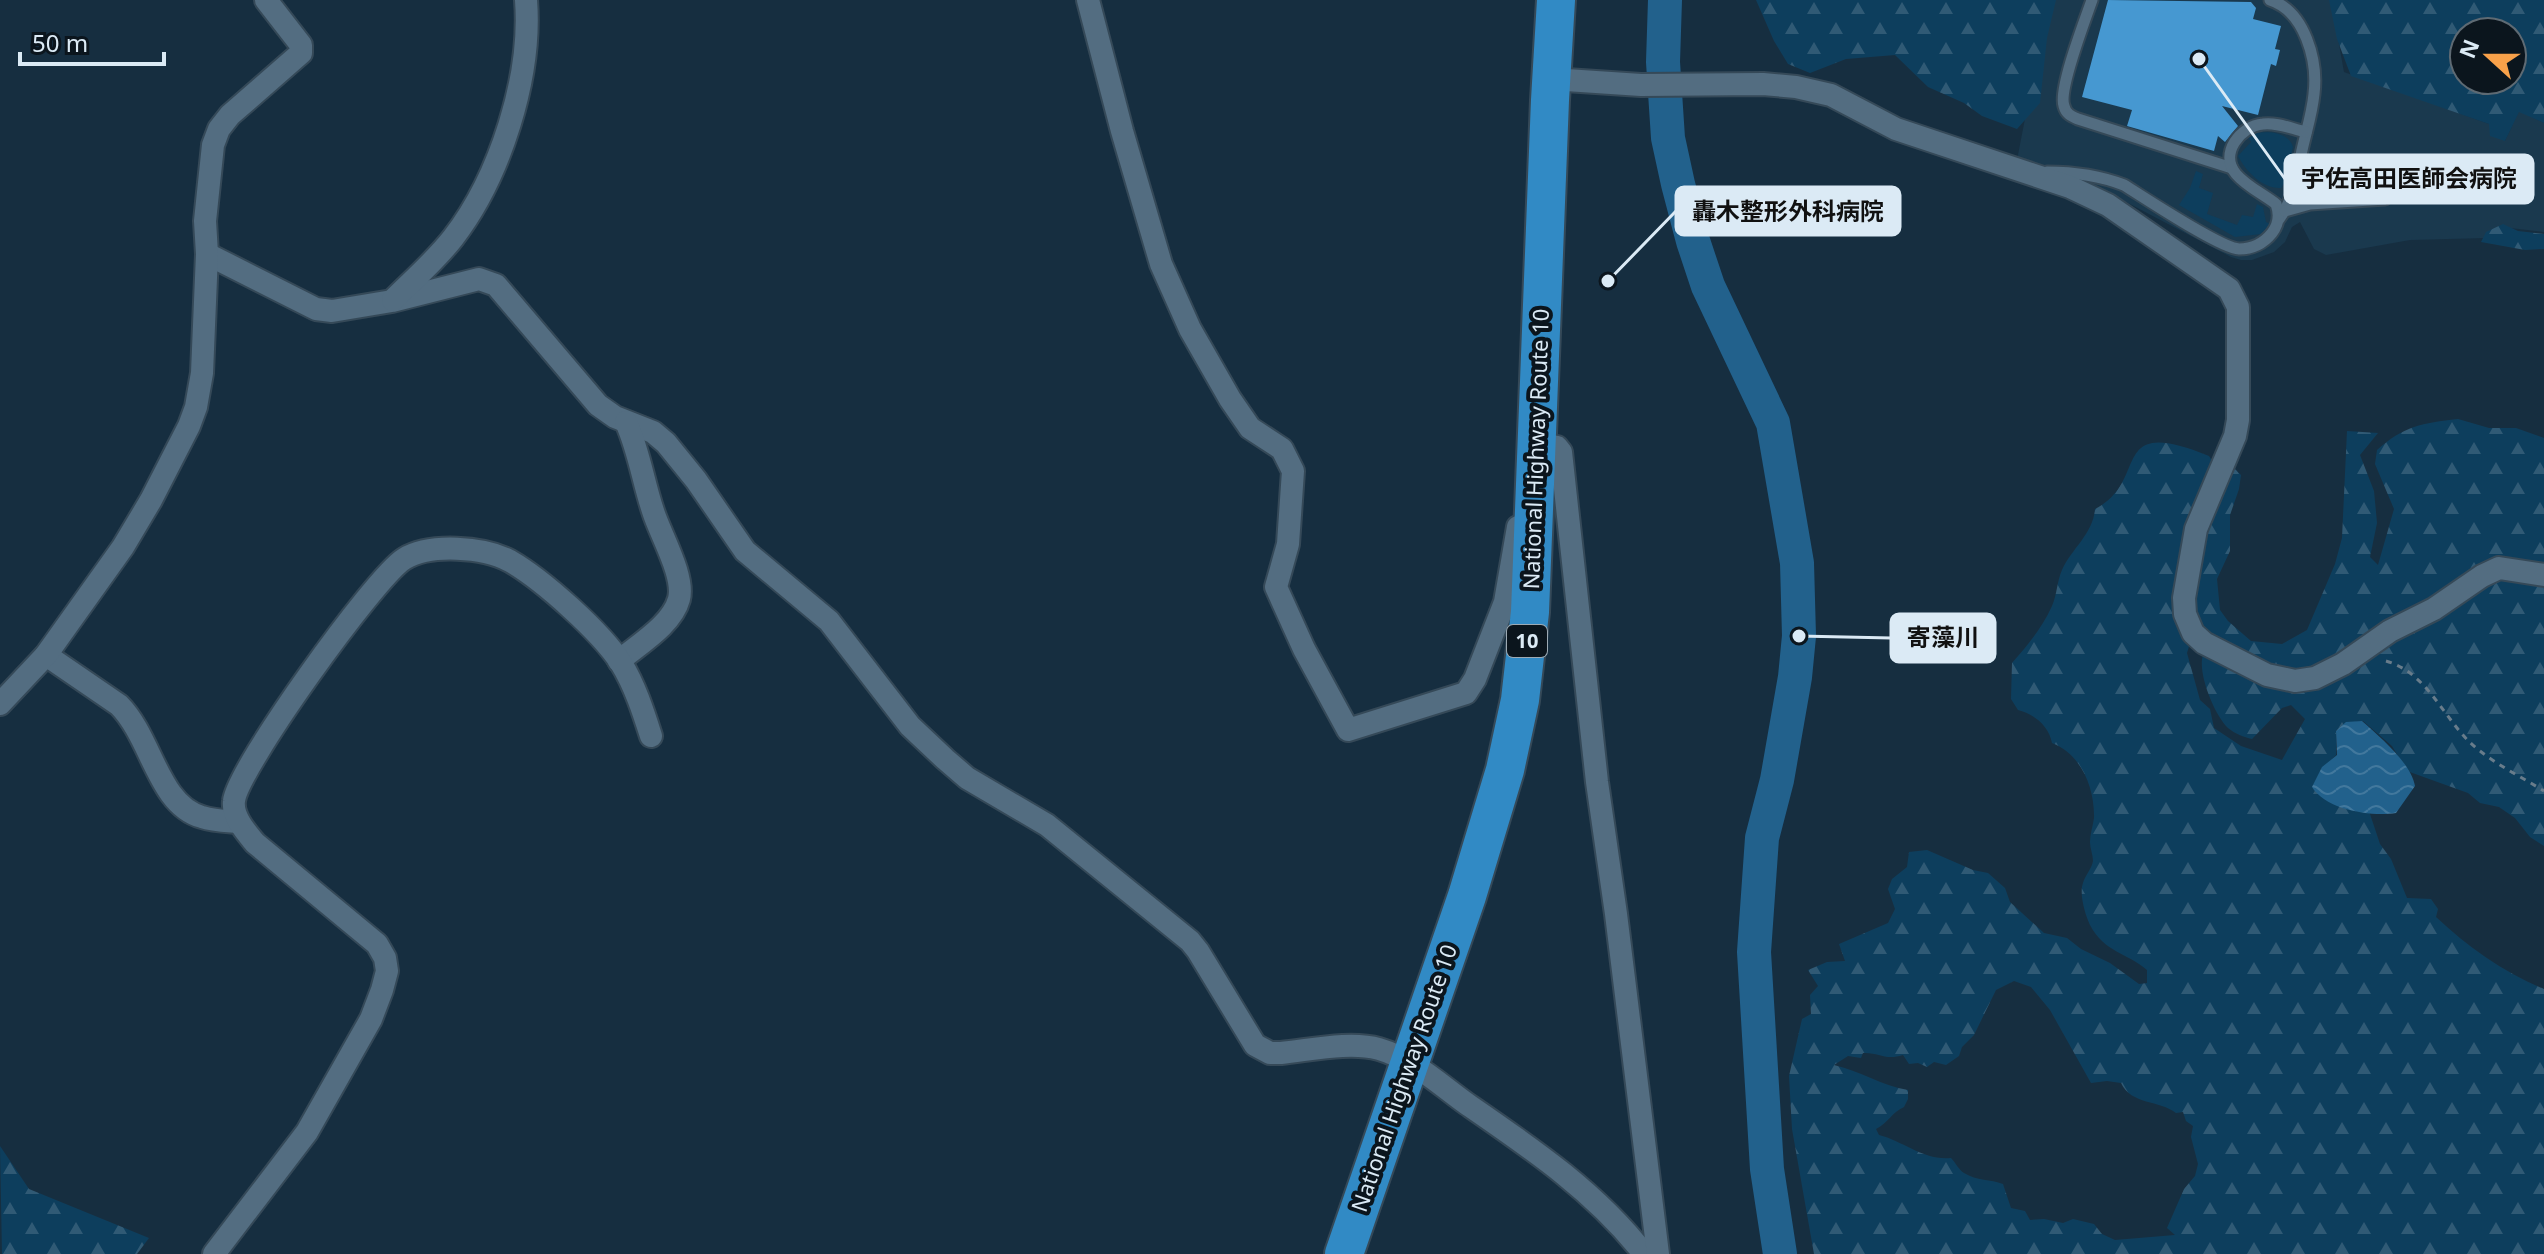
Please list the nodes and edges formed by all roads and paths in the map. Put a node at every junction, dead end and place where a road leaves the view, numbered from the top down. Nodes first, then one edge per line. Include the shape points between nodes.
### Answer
1 (266, 0) edge
2 (526, 0) edge
3 (1088, 0) edge
4 (1556, 0) edge
5 (2092, 0) edge
6 (2270, 0) edge
7 (1551, 79) junction
8 (2306, 132) junction
9 (2232, 168) junction
10 (2024, 174) junction
11 (2385, 199) dead end
12 (2282, 215) junction
13 (207, 254) junction
14 (392, 301) junction
15 (626, 422) junction
16 (1536, 444) junction
17 (2544, 575) edge
18 (46, 655) junction
19 (619, 661) junction
20 (2343, 664) junction
21 (0, 704) edge
22 (651, 736) dead end
23 (2544, 791) edge
24 (239, 822) junction
25 (1409, 1062) junction
26 (214, 1254) edge
27 (1344, 1254) edge
28 (1644, 1254) edge
29 (1658, 1254) edge

1 - 13 street via 301,45 301,53 219,129 210,161
2 - 14 street via 517,92 492,173 452,240
3 - 16 street via 1161,264 1230,399 1250,428 1282,449 1293,471 1288,544 1276,587 1348,730 1466,693 1505,602
4 - 7 highway, National Highway Route 10 / 10
5 - 9 lane via 2065,85 2066,111
6 - 8 lane via 2295,16 2306,38 2315,84
7 - 10 street via 1780,85 1831,95 1883,124
7 - 16 highway, National Highway Route 10 / 10
8 - 9 lane via 2267,123 2254,126 2233,143
8 - 12 lane
9 - 12 lane
10 - 12 lane via 2068,172 2107,178 2240,249 2260,244
10 - 20 street via 2108,205 2229,289 2238,307 2238,420 2196,529 2185,614 2204,643 2267,675 2305,681
11 - 12 lane via 2310,204
13 - 14 street via 316,309
13 - 18 street via 201,382 189,426 138,524
14 - 15 street via 488,281 504,293 598,405
15 - 19 street via 681,584 675,610
15 - 25 street via 666,443 745,551 829,621 910,726 945,759 967,778 1047,825 1190,941 1255,1045 1270,1053 1357,1046
16 - 25 highway, National Highway Route 10 / 10 via 1530,612 1513,736 1471,883
16 - 29 street via 1561,452
17 - 20 street via 2499,568
18 - 21 street
18 - 24 street via 129,715 165,786 184,808 201,817
19 - 22 street
19 - 24 street via 585,621 508,560 446,548 425,550 385,574 246,769 234,802
20 - 23 path via 2375,658 2401,665 2478,750
24 - 26 street via 255,843 377,944 387,971 371,1019 307,1132
25 - 27 highway, National Highway Route 10 / 10
25 - 28 street via 1542,1156 1616,1221

